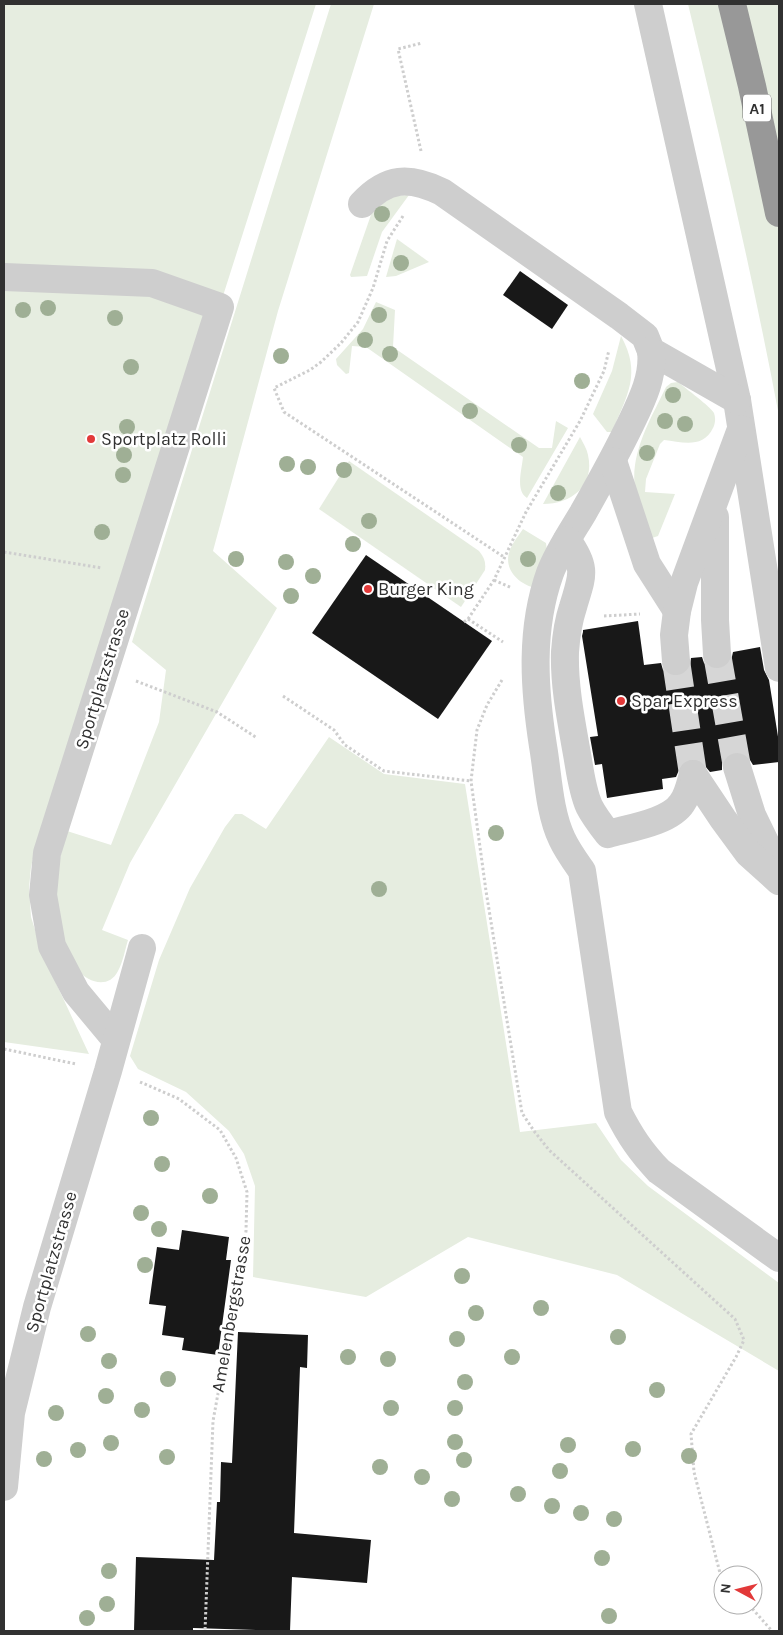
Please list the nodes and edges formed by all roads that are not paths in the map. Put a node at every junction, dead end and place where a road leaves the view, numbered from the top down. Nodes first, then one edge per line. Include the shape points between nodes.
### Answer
1 (648, 4) edge
2 (732, 4) edge
3 (362, 204) dead end
4 (779, 213) edge
5 (4, 277) edge
6 (651, 351) junction
7 (737, 400) junction
8 (741, 428) junction
9 (613, 461) junction
10 (715, 498) junction
11 (567, 540) junction
12 (677, 611) junction
13 (717, 654) tunnel mouth
14 (676, 661) tunnel mouth
15 (779, 668) edge
16 (737, 768) tunnel mouth
17 (779, 872) edge
18 (779, 880) edge
19 (142, 948) dead end
20 (116, 1040) junction
21 (779, 1258) edge
22 (4, 1487) edge

1 - 7 street
2 - 4 highway, A1
3 - 6 street via 385,185 405,182 423,184 454,199 645,336
5 - 20 street, Sportplatzstrasse via 152,283 220,307 47,853 43,895 52,946 76,992
6 - 7 street
6 - 9 street via 651,372 639,407
7 - 8 street
8 - 10 street
8 - 15 street
9 - 11 street
9 - 12 street via 646,564
10 - 12 street
10 - 13 street via 714,620
11 - 18 street via 576,553 582,578 567,635 565,668 583,788 592,810 608,834 668,817 682,804 693,774 748,853
11 - 21 street via 550,573 543,598 535,649 537,708 554,817 562,838 582,871 618,1112 643,1155 659,1172
12 - 14 street via 674,635
16 - 17 street via 752,815
19 - 20 street, Sportplatzstrasse
20 - 22 street, Sportplatzstrasse via 37,1307 10,1413

